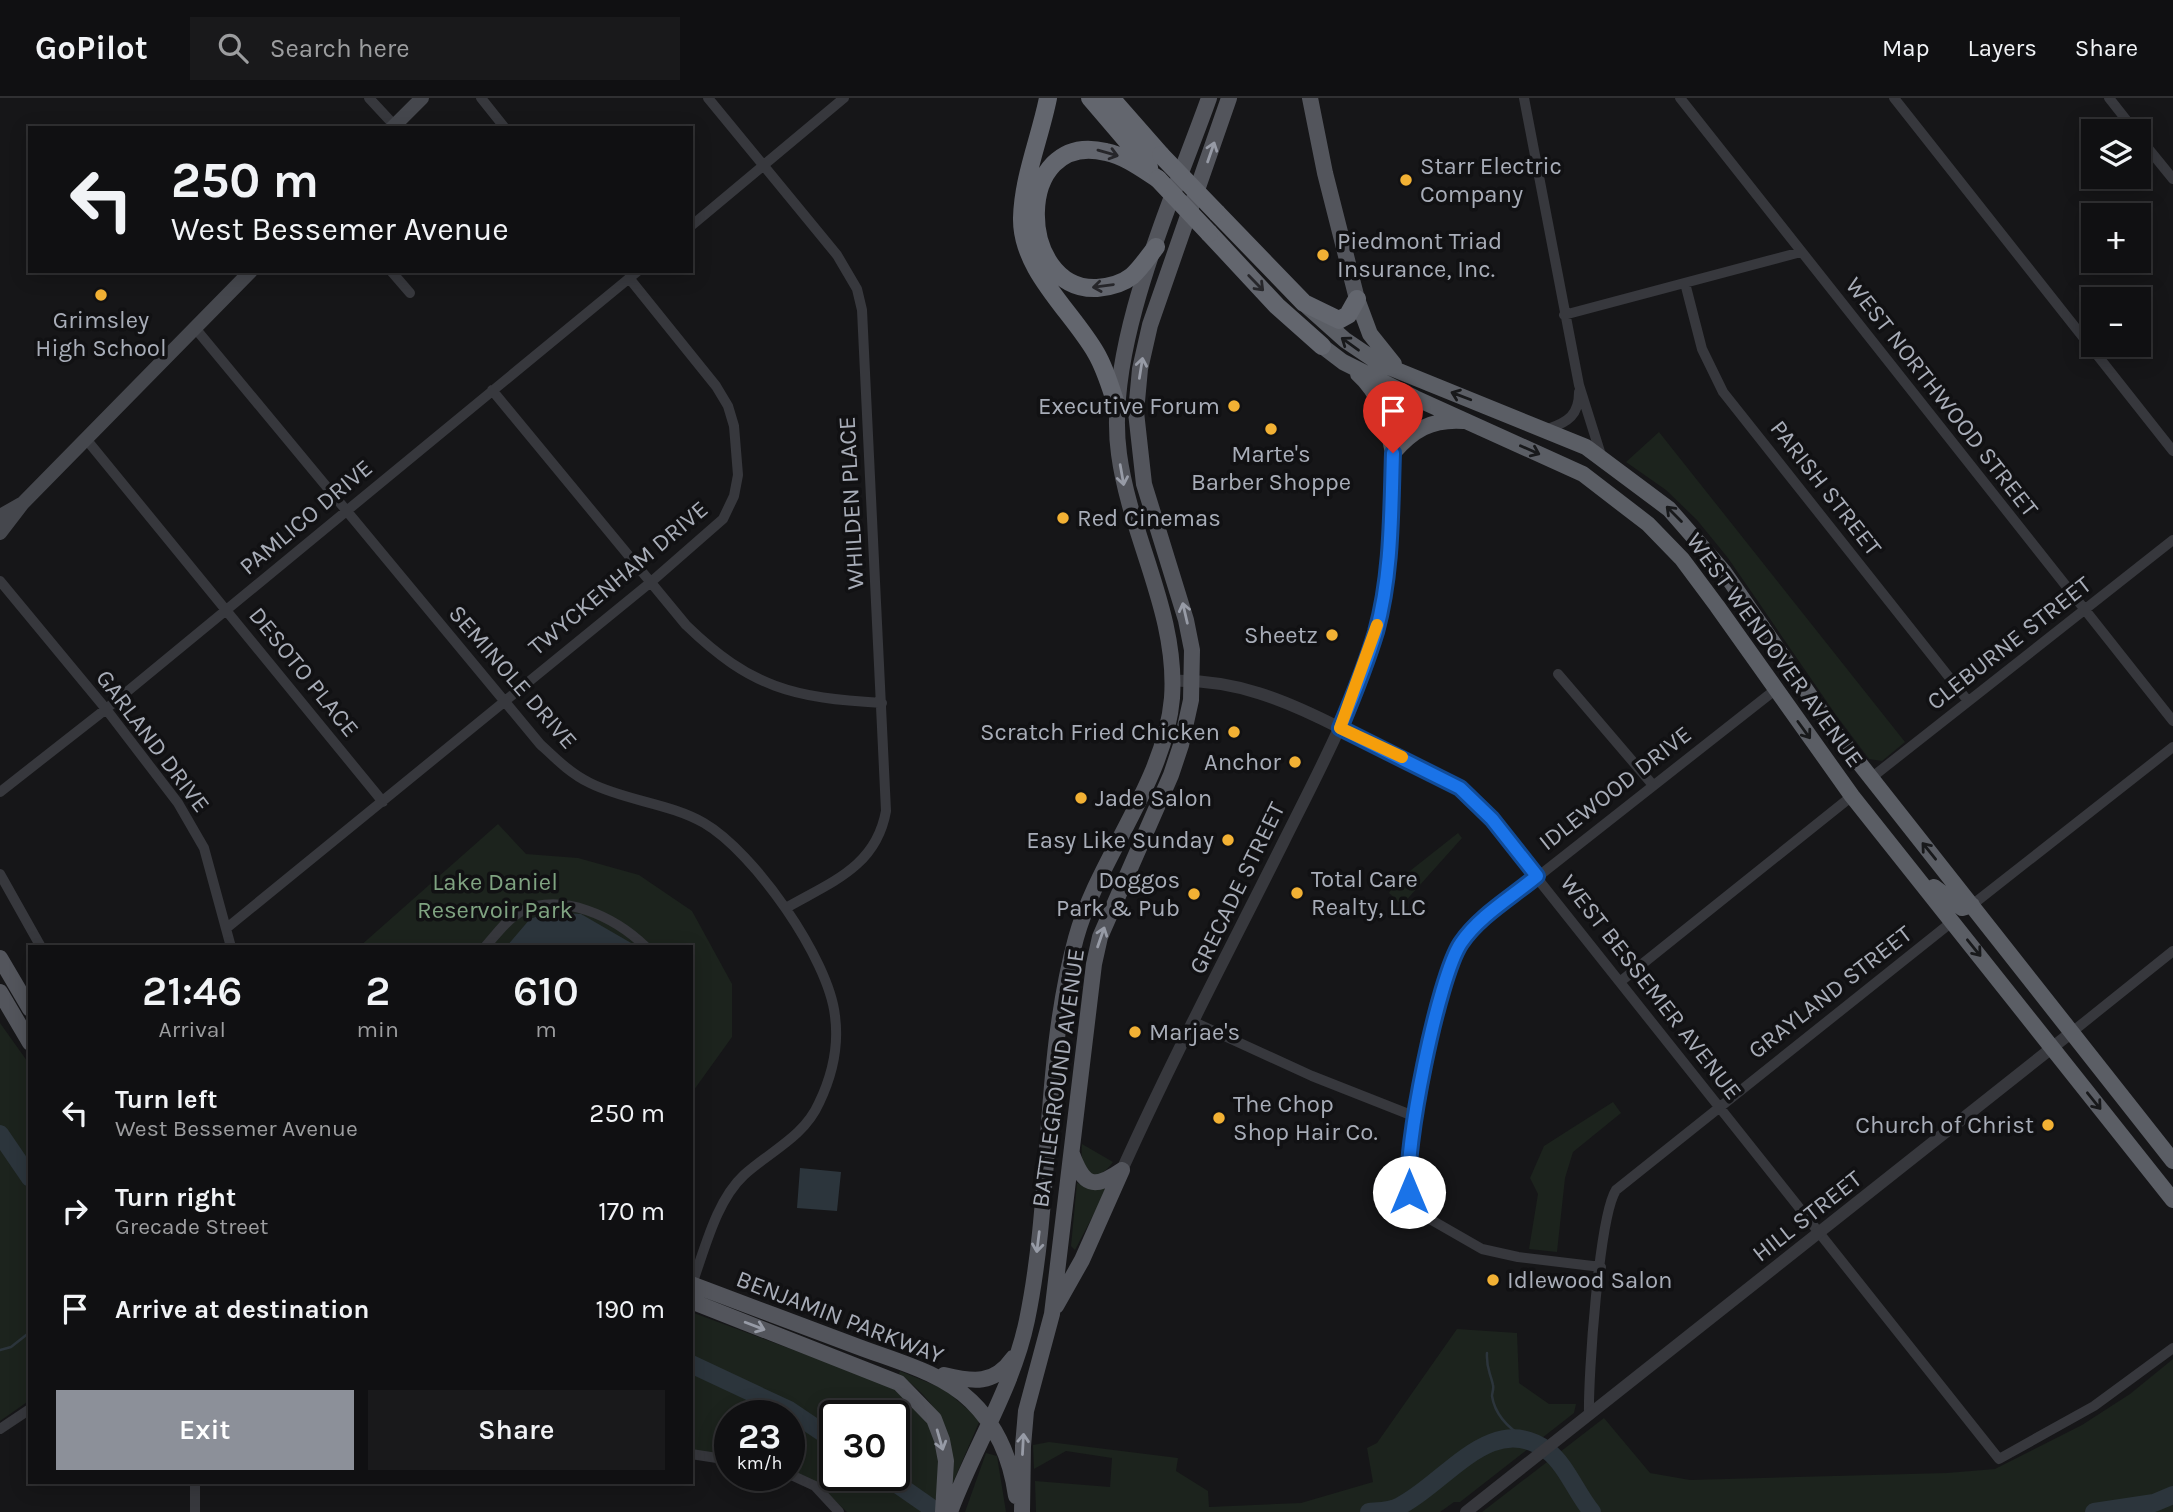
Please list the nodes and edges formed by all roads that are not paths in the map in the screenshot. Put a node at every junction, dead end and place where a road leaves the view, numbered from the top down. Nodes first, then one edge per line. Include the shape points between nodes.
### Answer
1 (369, 98) edge
2 (422, 98) edge
3 (481, 98) edge
4 (708, 98) edge
5 (844, 98) edge
6 (1048, 98) edge
7 (1090, 98) edge
8 (1111, 98) edge
9 (1209, 98) edge
10 (1229, 98) edge
11 (1310, 98) edge
12 (1524, 98) edge
13 (1680, 98) edge
14 (1894, 98) edge
15 (2109, 98) edge
16 (2126, 119) edge
17 (392, 126) edge
18 (394, 126) edge
19 (503, 126) edge
20 (2151, 152) edge
21 (763, 165) junction
22 (1158, 178) junction
23 (2173, 179) edge
24 (693, 224) edge
25 (1156, 247) junction
26 (1801, 253) junction
27 (249, 273) edge
28 (393, 273) edge
29 (633, 275) edge
30 (1685, 283) junction
31 (410, 293) dead end
32 (1357, 299) junction
33 (1304, 303) junction
34 (1564, 315) junction
35 (195, 328) junction
36 (1322, 346) joint
37 (1343, 362) junction
38 (1404, 373) junction
39 (1579, 385) junction
40 (492, 390) junction
41 (1117, 407) junction
42 (1468, 421) junction
43 (1548, 429) junction
44 (86, 439) junction
45 (2173, 451) edge
46 (1393, 453) junction
47 (1601, 455) junction
48 (23, 503) junction
49 (345, 511) junction
50 (0, 516) edge
51 (0, 533) edge
52 (2173, 540) edge
53 (0, 581) edge
54 (651, 582) junction
55 (227, 610) junction
56 (2085, 610) junction
57 (1558, 674) dead end
58 (1192, 680) junction
59 (1172, 681) junction
60 (1775, 690) junction
61 (1968, 701) junction
62 (503, 702) junction
63 (882, 703) junction
64 (106, 709) junction
65 (2173, 721) edge
66 (1340, 728) junction
67 (2173, 747) edge
68 (1871, 778) junction
69 (1652, 784) junction
70 (0, 792) edge
71 (1852, 796) junction
72 (383, 802) junction
73 (1914, 873) junction
74 (0, 874) edge
75 (1537, 876) junction
76 (1972, 905) junction
77 (786, 908) junction
78 (1953, 921) junction
79 (228, 927) junction
80 (40, 945) edge
81 (231, 945) edge
82 (487, 945) edge
83 (643, 945) edge
84 (2173, 951) edge
85 (0, 958) edge
86 (1621, 981) junction
87 (0, 992) edge
88 (28, 1006) edge
89 (1194, 1022) junction
90 (2072, 1032) junction
91 (28, 1040) edge
92 (2053, 1046) junction
93 (1719, 1106) junction
94 (1416, 1117) junction
95 (1071, 1150) junction
96 (2171, 1155) edge
97 (1122, 1170) junction
98 (2173, 1200) edge
99 (1820, 1232) junction
100 (1601, 1267) junction
101 (693, 1281) edge
102 (693, 1284) edge
103 (693, 1302) edge
104 (1052, 1314) junction
105 (1022, 1344) junction
106 (2173, 1348) edge
107 (912, 1367) junction
108 (28, 1410) edge
109 (1589, 1415) junction
110 (990, 1422) junction
111 (0, 1429) edge
112 (693, 1454) edge
113 (714, 1458) edge
114 (805, 1481) edge
115 (195, 1484) edge
116 (947, 1508) edge
117 (834, 1510) edge
118 (195, 1512) edge
119 (1021, 1512) edge
120 (1466, 1512) edge

1 - 17 street
2 - 18 main road
3 - 19 street
4 - 21 street, WHILDEN PLACE
5 - 21 street
6 - 41 highway via 1027,181 1022,220 1028,249 1096,354
7 - 22 highway, WEST WENDOVER AVENUE
8 - 33 highway, WEST WENDOVER AVENUE, bridge
9 - 25 main road, BATTLEGROUND AVENUE
58 -> 10 main road, BATTLEGROUND AVENUE via 1192,650 1182,601 1144,484 1136,411 1150,325
11 - 32 main road
12 - 34 street
13 - 26 street, WEST NORTHWOOD STREET
14 - 45 street
15 - 16 street
20 - 23 street
21 - 24 street
21 - 63 street, WHILDEN PLACE via 837,255 857,289 862,310
25 -> 22 highway via 1130,278 1087,288 1065,277 1044,254 1038,239 1036,202 1038,189 1052,167 1081,150 1115,155
22 -> 36 highway, WEST WENDOVER AVENUE, bridge via 1278,306
25 - 41 main road, BATTLEGROUND AVENUE via 1128,331
26 - 30 street
26 - 56 street, WEST NORTHWOOD STREET
27 - 35 main road
28 - 31 street
29 - 40 street, PAMLICO DRIVE
29 - 54 street, TWYCKENHAM DRIVE via 728,406 737,452 734,496 723,519
30 - 34 street
30 - 61 street, PARISH STREET via 1702,348 1723,392
32 - 33 highway via 1348,316 1339,320
32 - 38 highway via 1377,345
38 -> 33 highway, WEST WENDOVER AVENUE via 1345,340
34 - 39 street
35 - 44 main road
35 - 49 street, SEMINOLE DRIVE
36 - 37 highway, WEST WENDOVER AVENUE
37 - 42 highway, WEST WENDOVER AVENUE
37 - 46 highway via 1378,397
43 -> 38 highway, WEST WENDOVER AVENUE
39 - 43 street via 1575,414
39 - 47 street
40 - 49 street, PAMLICO DRIVE
40 - 54 street
41 -> 59 main road, BATTLEGROUND AVENUE via 1124,485 1167,624
42 - 46 highway via 1427,424
42 -> 60 highway, WEST WENDOVER AVENUE via 1583,474 1648,524 1689,568
43 - 47 highway, WEST WENDOVER AVENUE
44 - 48 main road
44 - 55 street, DESOTO PLACE
46 - 66 street, GRECADE STREET via 1387,572 1379,615
68 -> 47 highway, WEST WENDOVER AVENUE via 1708,551 1669,509
48 - 50 main road
48 - 51 main road
49 - 55 street, PAMLICO DRIVE
49 - 62 street, SEMINOLE DRIVE
52 - 56 street, CLEBURNE STREET
53 - 64 street, GARLAND DRIVE
54 - 62 street, TWYCKENHAM DRIVE
54 - 63 street via 716,654 762,682 825,700
55 - 64 street, PAMLICO DRIVE
55 - 72 street, DESOTO PLACE
56 - 61 street, CLEBURNE STREET
56 - 65 street, WEST NORTHWOOD STREET
57 - 69 street
58 - 59 street, WEST BESSEMER AVENUE
58 - 66 street, WEST BESSEMER AVENUE via 1257,691
95 -> 58 main road, BATTLEGROUND AVENUE via 1089,990 1100,937 1181,745
59 -> 105 main road, BATTLEGROUND AVENUE via 1172,703 1157,758 1077,936 1059,1024 1041,1219
60 - 69 street, IDLEWOOD DRIVE
60 -> 71 highway, WEST WENDOVER AVENUE
61 - 68 street, CLEBURNE STREET
62 - 72 street, TWYCKENHAM DRIVE
62 - 77 street, SEMINOLE DRIVE via 549,752 589,783 680,813 728,840 750,859
63 - 77 street, WHILDEN PLACE via 886,811 882,834 859,864
64 - 70 street, PAMLICO DRIVE
64 - 79 street, GARLAND DRIVE via 178,803 197,837
66 - 75 street, WEST BESSEMER AVENUE via 1460,788
66 - 89 street, GRECADE STREET
67 - 76 street
76 -> 68 highway, WEST WENDOVER AVENUE
69 - 75 street, IDLEWOOD DRIVE
71 - 73 highway, WEST WENDOVER AVENUE
71 - 86 street
72 - 79 street, TWYCKENHAM DRIVE
73 - 76 highway via 1956,905
73 - 78 highway, WEST WENDOVER AVENUE
74 - 80 street
75 - 86 street, WEST BESSEMER AVENUE
75 - 94 street, IDLEWOOD DRIVE via 1471,930 1456,951 1440,994
76 - 90 highway, WEST WENDOVER AVENUE
77 - 101 street, SEMINOLE DRIVE via 828,985 836,1016 834,1063 818,1106 789,1142 744,1175 727,1195
78 -> 92 highway, WEST WENDOVER AVENUE
78 - 93 street, GRAYLAND STREET
79 - 81 street, GARLAND DRIVE
82 - 83 street via 518,913 561,902 585,909
84 - 90 street, HILL STREET
85 - 88 main road
86 - 93 street, WEST BESSEMER AVENUE
87 - 91 main road
89 - 94 street
89 - 97 street, GRECADE STREET
90 - 92 street, HILL STREET
90 - 96 highway, WEST WENDOVER AVENUE
92 -> 98 highway, WEST WENDOVER AVENUE
92 - 99 street, HILL STREET
93 - 99 street, WEST BESSEMER AVENUE
93 - 100 street, GRAYLAND STREET via 1616,1190
94 - 100 street, IDLEWOOD DRIVE via 1408,1180 1413,1202 1428,1219 1482,1249
95 - 97 main road via 1080,1174 1090,1182 1098,1184
95 - 104 main road, BATTLEGROUND AVENUE
97 - 104 main road
99 - 106 street, WEST BESSEMER AVENUE via 1999,1459 2094,1406
99 - 109 street, HILL STREET
100 - 109 street, GRAYLAND STREET
102 - 107 main road, BENJAMIN PARKWAY
103 -> 116 main road, BENJAMIN PARKWAY via 899,1383 933,1419 942,1440
119 -> 104 main road, BATTLEGROUND AVENUE via 1027,1411
105 - 107 main road via 1002,1370 987,1380 964,1380
105 - 110 main road, BATTLEGROUND AVENUE
107 - 110 main road, BENJAMIN PARKWAY via 956,1388
108 - 111 street
109 - 120 street, HILL STREET
110 - 116 main road, BATTLEGROUND AVENUE
110 - 119 main road, BENJAMIN PARKWAY via 1006,1453
112 - 113 street
114 - 117 street via 815,1486
115 - 118 street

